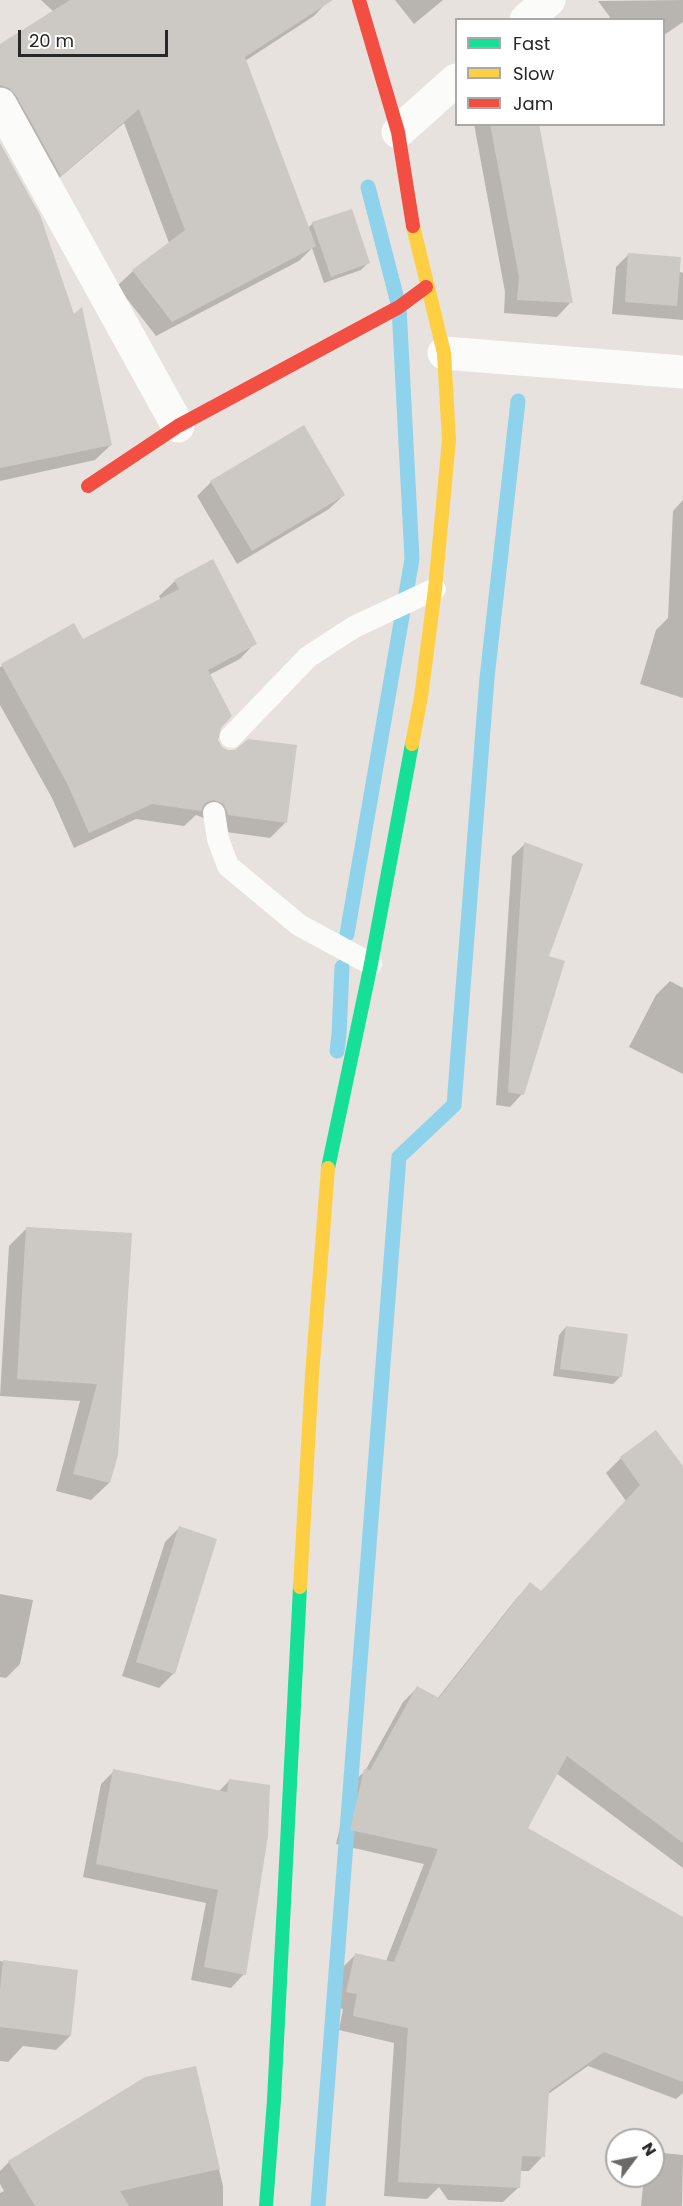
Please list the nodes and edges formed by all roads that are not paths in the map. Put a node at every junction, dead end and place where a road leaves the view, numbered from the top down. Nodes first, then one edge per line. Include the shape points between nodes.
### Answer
1 (358, 0) edge
2 (549, 0) edge
3 (528, 18) edge
4 (455, 81) edge
5 (0, 104) edge
6 (398, 132) junction
7 (426, 287) junction
8 (444, 353) junction
9 (683, 372) edge
10 (178, 426) junction
11 (88, 486) dead end
12 (435, 589) junction
13 (231, 737) dead end
14 (214, 813) dead end
15 (371, 964) junction
16 (266, 2206) edge

1 - 6 main road
2 - 3 street
4 - 6 street
5 - 10 street
6 - 7 main road
7 - 8 main road
7 - 10 main road via 399,307
8 - 9 street
8 - 12 main road via 449,440
10 - 11 main road
12 - 13 lane via 354,627 308,657
12 - 15 main road via 421,697
14 - 15 lane via 228,866 299,926
15 - 16 main road via 328,1162 312,1375

